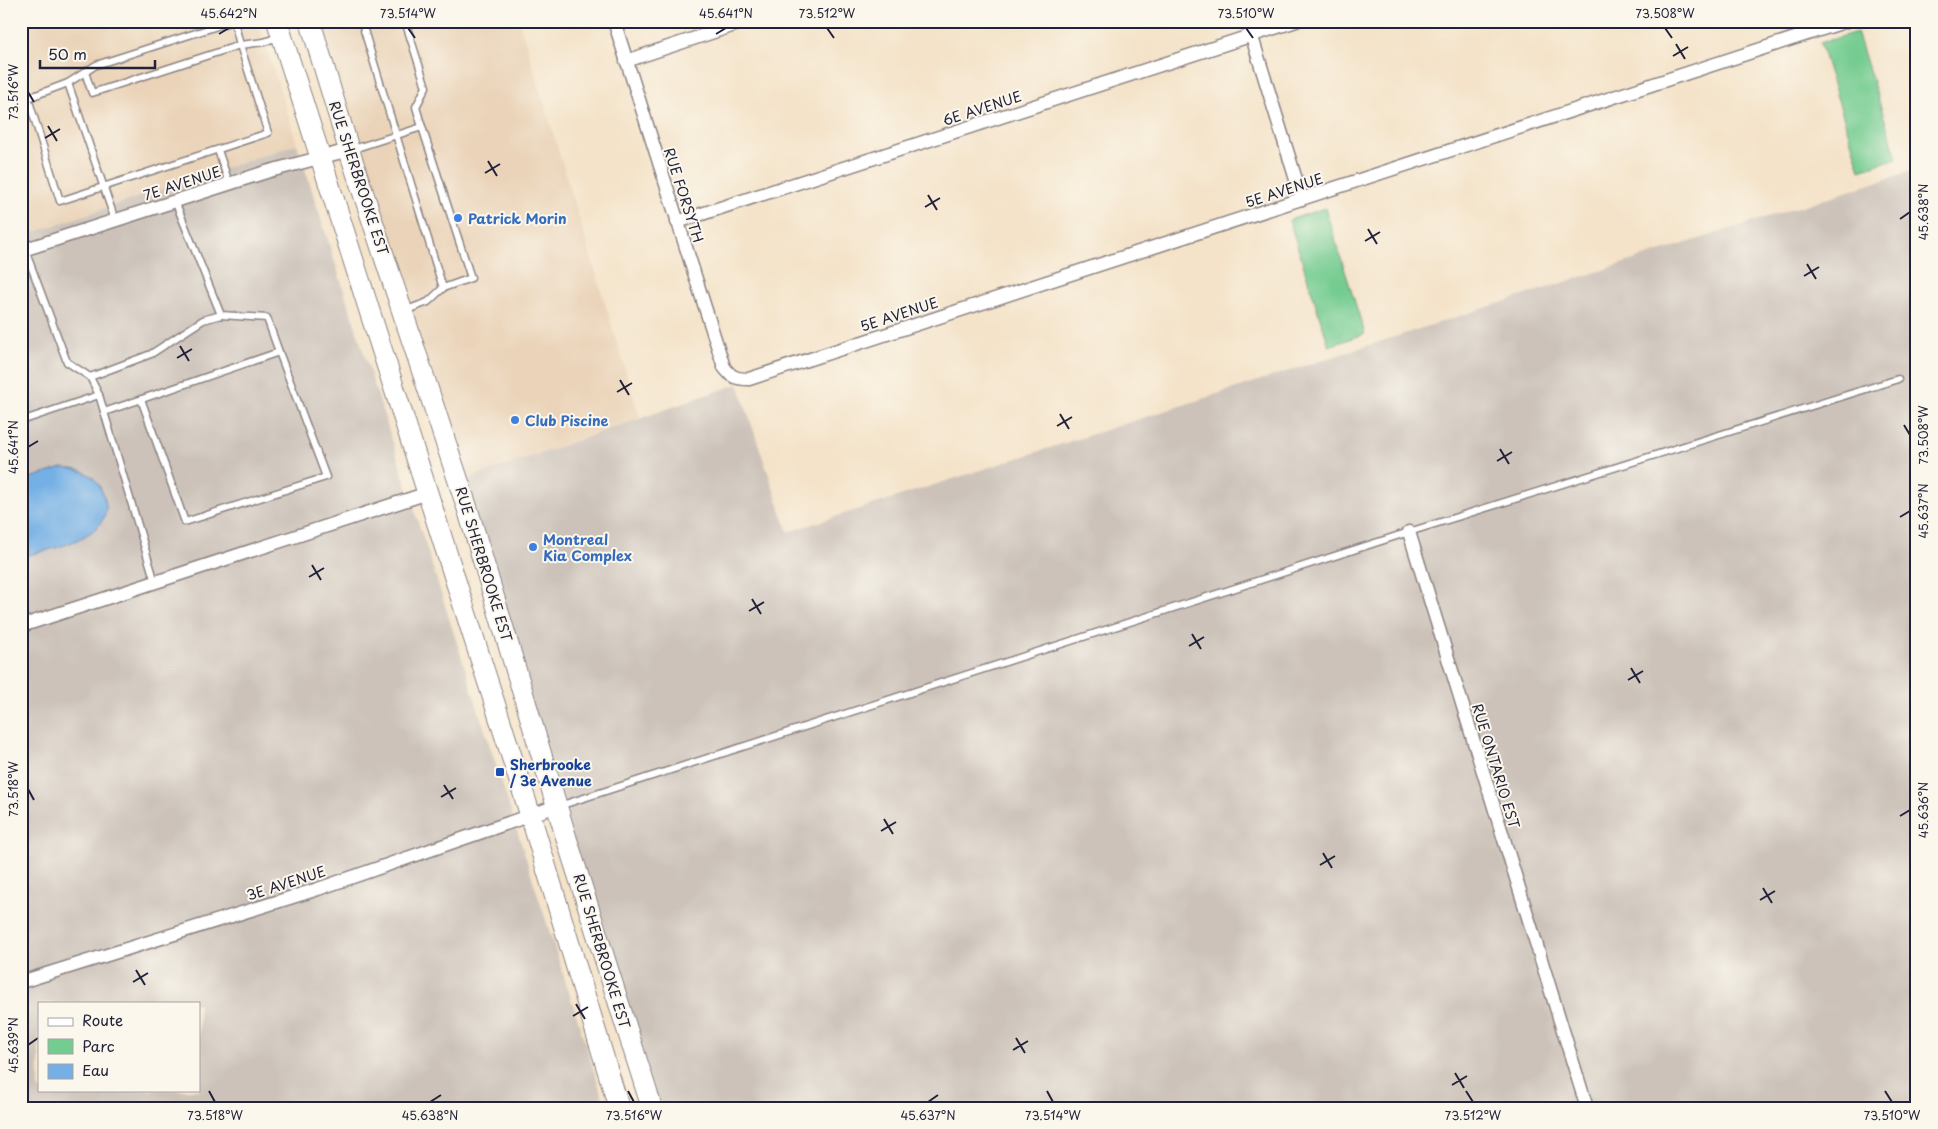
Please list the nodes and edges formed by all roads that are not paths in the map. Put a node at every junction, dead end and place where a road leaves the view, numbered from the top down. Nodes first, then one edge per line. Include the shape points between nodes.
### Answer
1 (234, 21) edge
2 (310, 21) edge
3 (379, 21) edge
4 (405, 21) edge
5 (614, 21) edge
6 (748, 21) edge
7 (1247, 21) edge
8 (1296, 21) edge
9 (1839, 22) edge
10 (280, 29) edge
11 (1252, 36) junction
12 (240, 45) junction
13 (626, 61) junction
14 (85, 72) junction
15 (68, 83) junction
16 (422, 128) junction
17 (395, 136) junction
18 (218, 150) junction
19 (349, 150) junction
20 (322, 158) junction
21 (229, 183) junction
22 (104, 186) junction
23 (1302, 199) junction
24 (175, 201) junction
25 (116, 220) junction
26 (677, 222) junction
27 (379, 240) junction
28 (23, 250) edge
29 (352, 253) junction
30 (443, 288) junction
31 (403, 311) junction
32 (221, 315) junction
33 (373, 320) junction
34 (279, 352) junction
35 (730, 375) joint
36 (90, 377) junction
37 (1898, 378) dead end
38 (99, 395) junction
39 (141, 399) junction
40 (104, 412) junction
41 (21, 420) edge
42 (459, 482) junction
43 (428, 492) junction
44 (1409, 532) junction
45 (155, 582) junction
46 (21, 626) edge
47 (557, 806) junction
48 (530, 814) junction
49 (21, 982) edge
50 (620, 1108) edge
51 (652, 1108) edge
52 (1587, 1108) edge

1 - 12 lane
1 - 14 lane via 96,65
2 - 19 main road, RUE SHERBROOKE EST
3 - 17 lane via 363,26
4 - 16 lane via 426,87 416,107
5 - 13 street, RUE FORSYTH
6 - 13 street
7 - 11 street
8 - 11 street, 6E AVENUE
9 - 23 street, 5E AVENUE
10 - 12 lane via 264,42
10 - 20 main road
11 - 23 street
11 - 26 street, 6E AVENUE
12 - 14 lane via 92,93
12 - 18 lane via 268,133
13 - 26 street, RUE FORSYTH
14 - 15 lane
15 - 22 lane
15 - 22 lane via 28,98 60,201
16 - 17 lane
16 - 30 lane via 471,278
17 - 19 lane
17 - 30 lane
18 - 21 lane
18 - 22 lane
19 - 20 street, 7E AVENUE
19 - 27 main road, RUE SHERBROOKE EST
20 - 21 street, 7E AVENUE
20 - 29 main road
21 - 24 street, 7E AVENUE
22 - 25 lane
23 - 35 street, 5E AVENUE via 748,379
24 - 25 street, 7E AVENUE
24 - 32 lane
25 - 28 street, 7E AVENUE
26 - 35 street, RUE FORSYTH via 724,367
27 - 29 main road
27 - 31 main road, RUE SHERBROOKE EST
28 - 36 lane via 67,362
29 - 33 main road
30 - 31 lane via 428,302
31 - 33 main road
31 - 42 main road, RUE SHERBROOKE EST
32 - 34 lane via 267,318
32 - 36 lane via 203,320 151,354
33 - 43 main road
34 - 39 lane
34 - 39 lane via 326,477 185,522
36 - 38 lane
37 - 44 lane
38 - 40 lane
38 - 41 lane
39 - 40 lane
40 - 45 lane
42 - 43 main road
42 - 47 main road, RUE SHERBROOKE EST
43 - 45 street
43 - 48 main road
44 - 47 lane
44 - 52 street, RUE ONTARIO EST
45 - 46 street
47 - 48 street, 3E AVENUE
47 - 51 main road, RUE SHERBROOKE EST
48 - 49 street, 3E AVENUE via 318,889
48 - 50 main road

